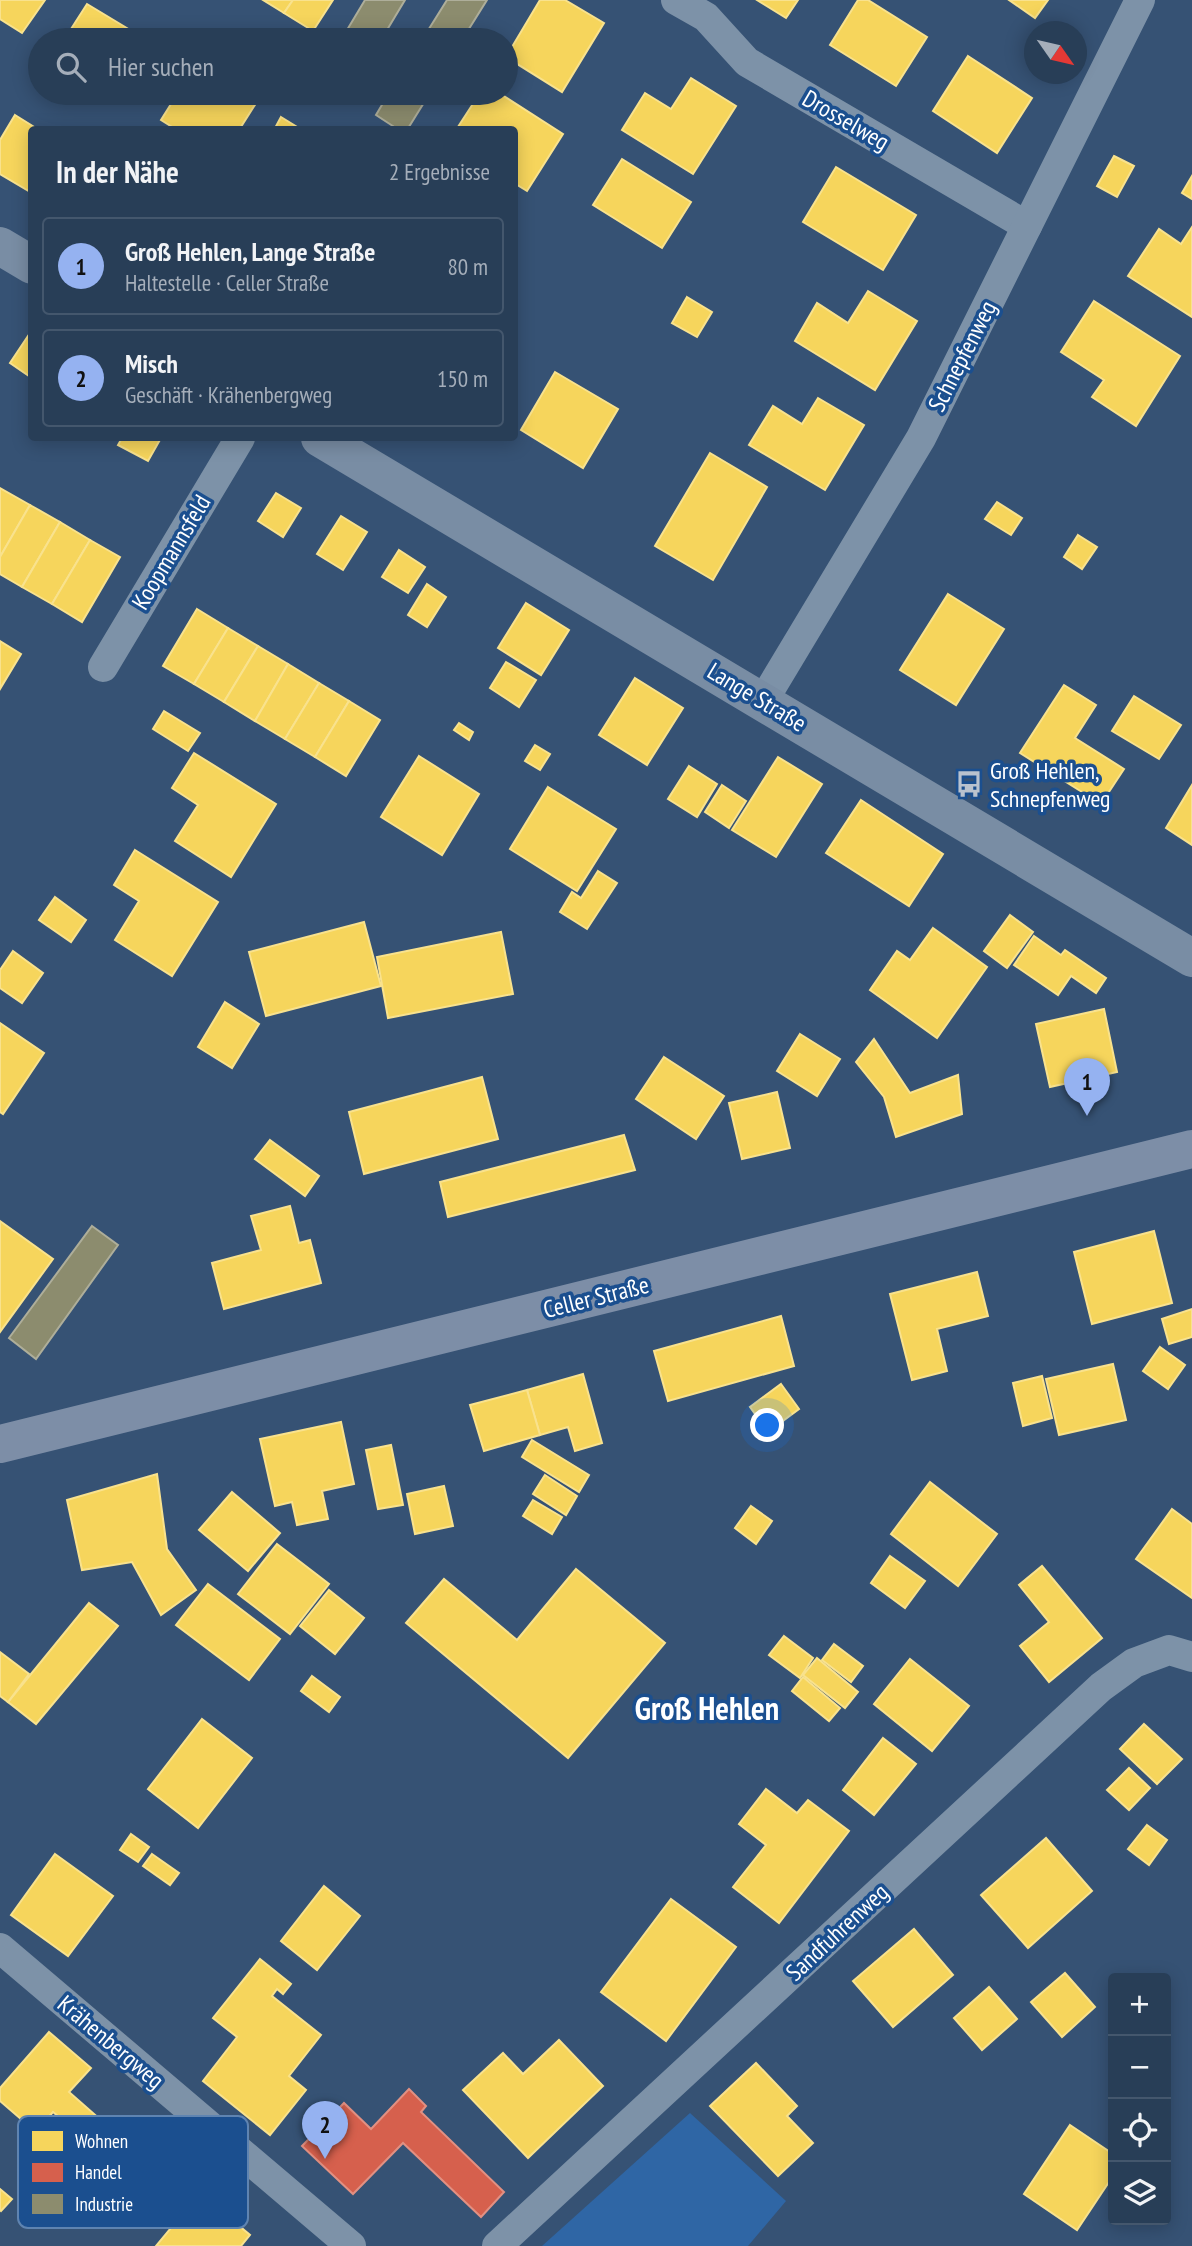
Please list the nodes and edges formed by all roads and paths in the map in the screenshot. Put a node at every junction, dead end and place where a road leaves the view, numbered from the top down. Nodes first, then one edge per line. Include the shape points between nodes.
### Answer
1 (676, 0) edge
2 (1140, 0) edge
3 (1027, 226) junction
4 (0, 246) edge
5 (28, 263) edge
6 (238, 441) edge
7 (325, 441) edge
8 (103, 667) dead end
9 (763, 701) junction
10 (1192, 958) edge
11 (1192, 1149) edge
12 (0, 1444) edge
13 (1192, 1657) edge
14 (0, 1948) edge
15 (198, 2116) edge
16 (248, 2159) edge
17 (351, 2246) edge
18 (497, 2246) edge

1 - 3 street, Drosselweg via 706,17 747,62
2 - 3 street, Schnepfenweg
3 - 9 street, Schnepfenweg via 921,438
4 - 5 main road
6 - 8 street, Koopmannsfeld
7 - 9 main road, Lange Straße
9 - 10 main road, Lange Straße
11 - 12 main road, Celler Straße
13 - 18 street, Sandfuhrenweg via 1168,1650 1134,1663 1101,1686
14 - 15 street, Krähenbergweg
16 - 17 street, Krähenbergweg

